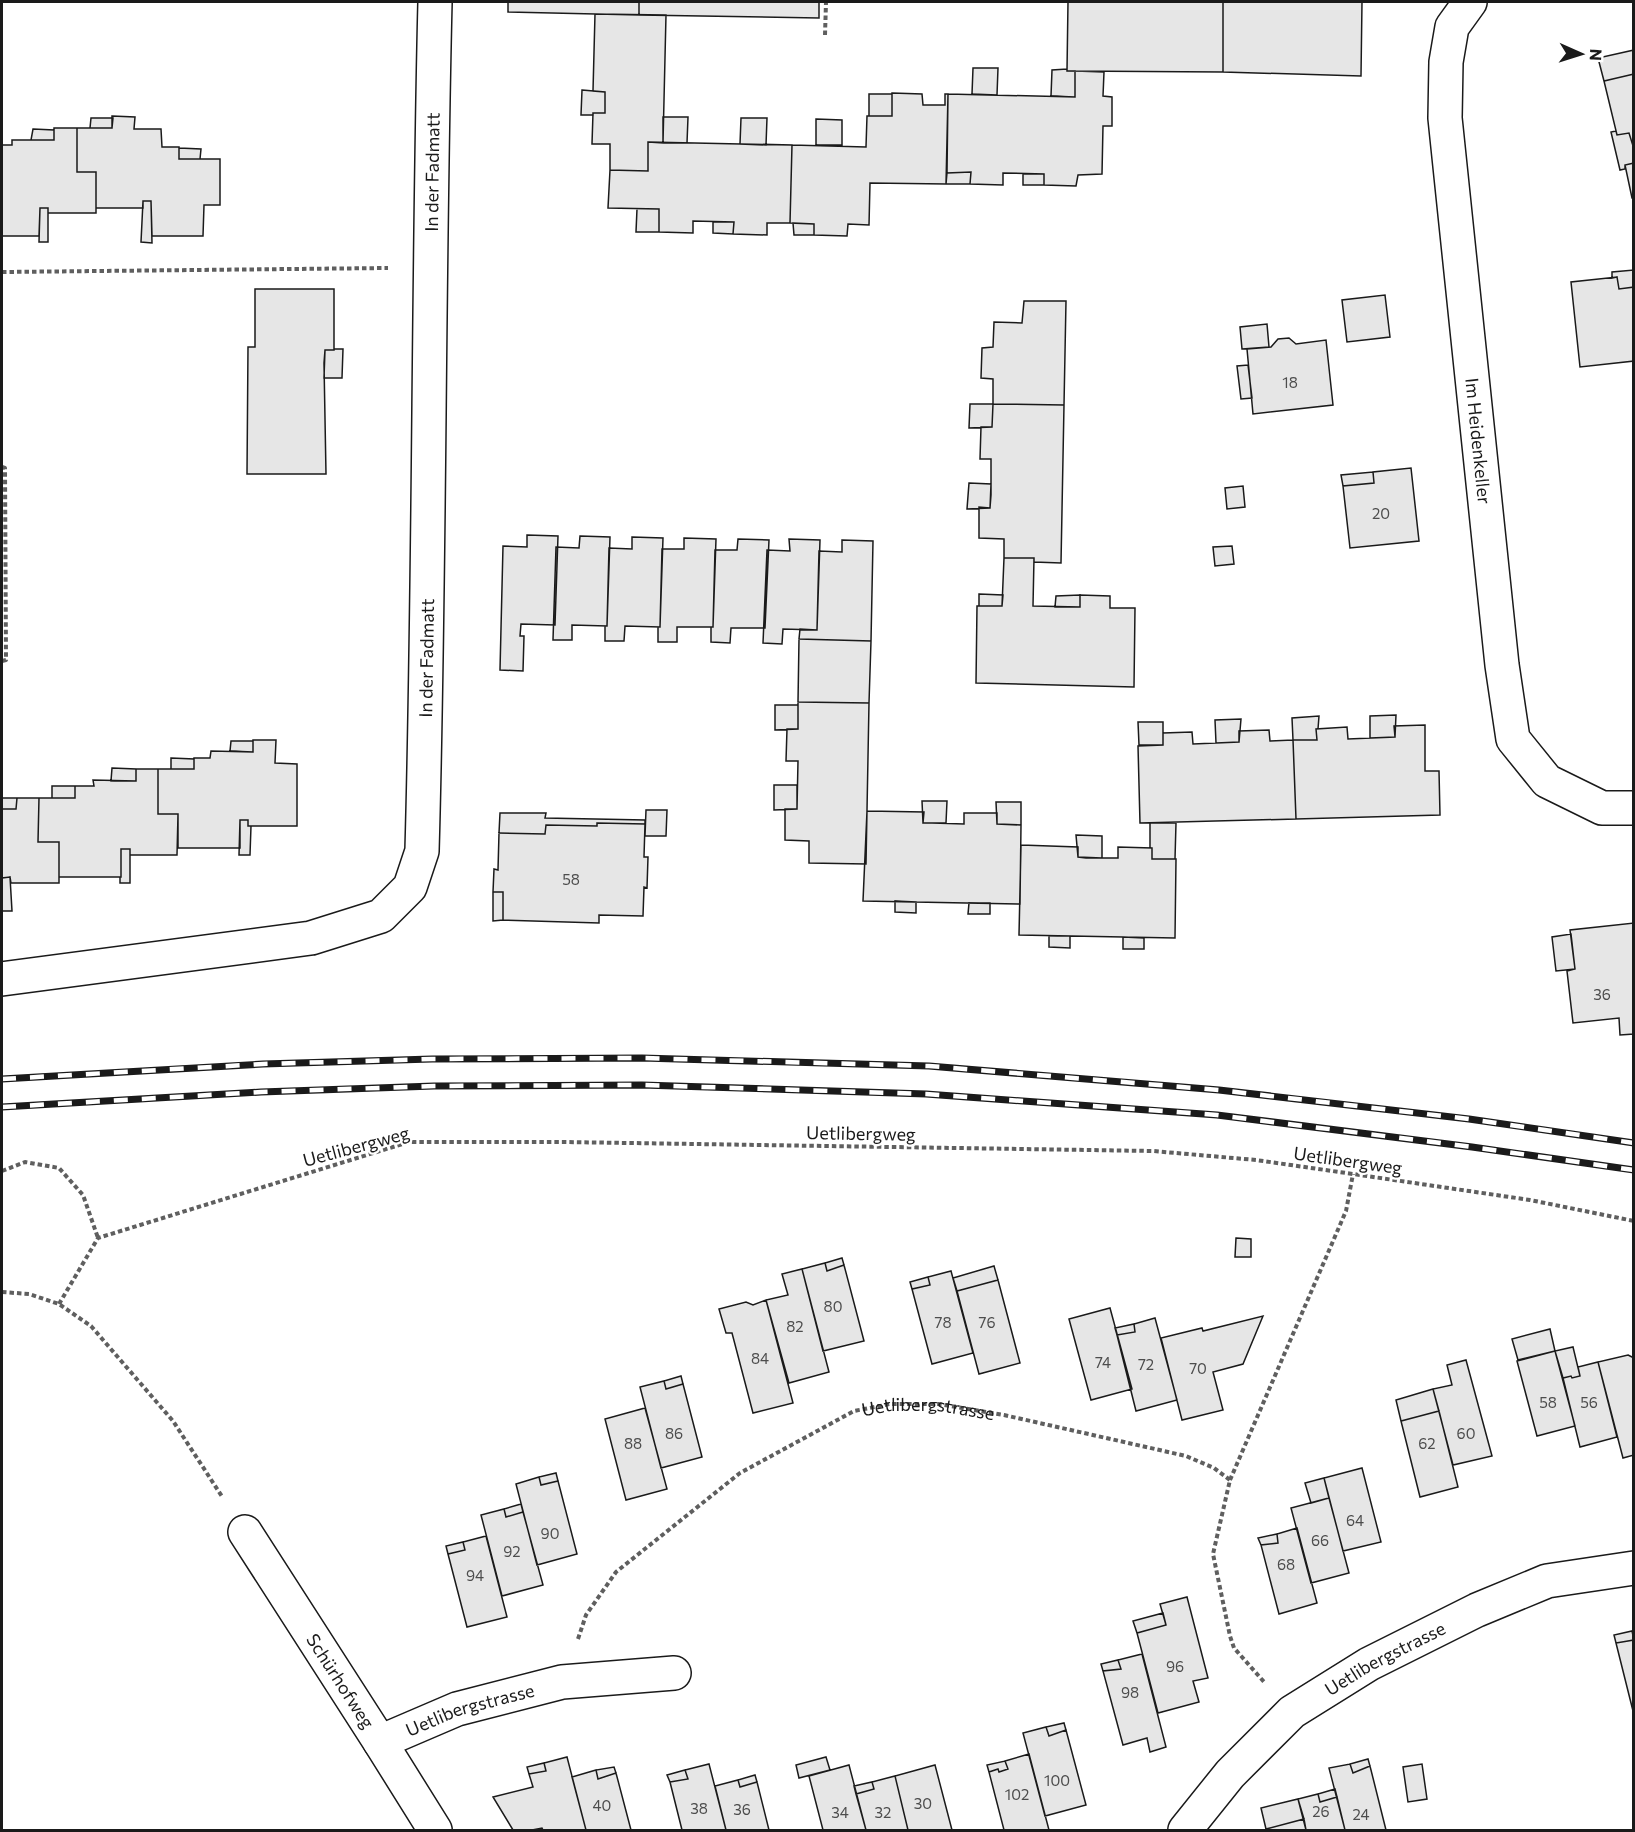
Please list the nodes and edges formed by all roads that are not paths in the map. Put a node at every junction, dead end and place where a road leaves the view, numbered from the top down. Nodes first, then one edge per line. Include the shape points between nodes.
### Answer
1 (435, 2) edge
2 (1470, 2) edge
3 (1634, 808) edge
4 (2, 979) edge
5 (245, 1532) road end
6 (1634, 1568) edge
7 (675, 1673) dead end
8 (380, 1742) junction
9 (435, 1830) edge
10 (1185, 1830) edge

1 - 4 street, In der Fadmatt via 423,840 410,887 381,916 311,938
2 - 3 street, Im Heidenkeller via 1452,27 1446,62 1445,118 1513,739 1547,781 1602,808
5 - 8 street, Schürhofweg
6 - 10 street, Uetlibergstrasse via 1547,1581 1477,1610 1369,1664 1292,1712 1230,1774
7 - 8 street, Uetlibergstrasse via 562,1682 457,1709
8 - 9 street, Schürhofweg

